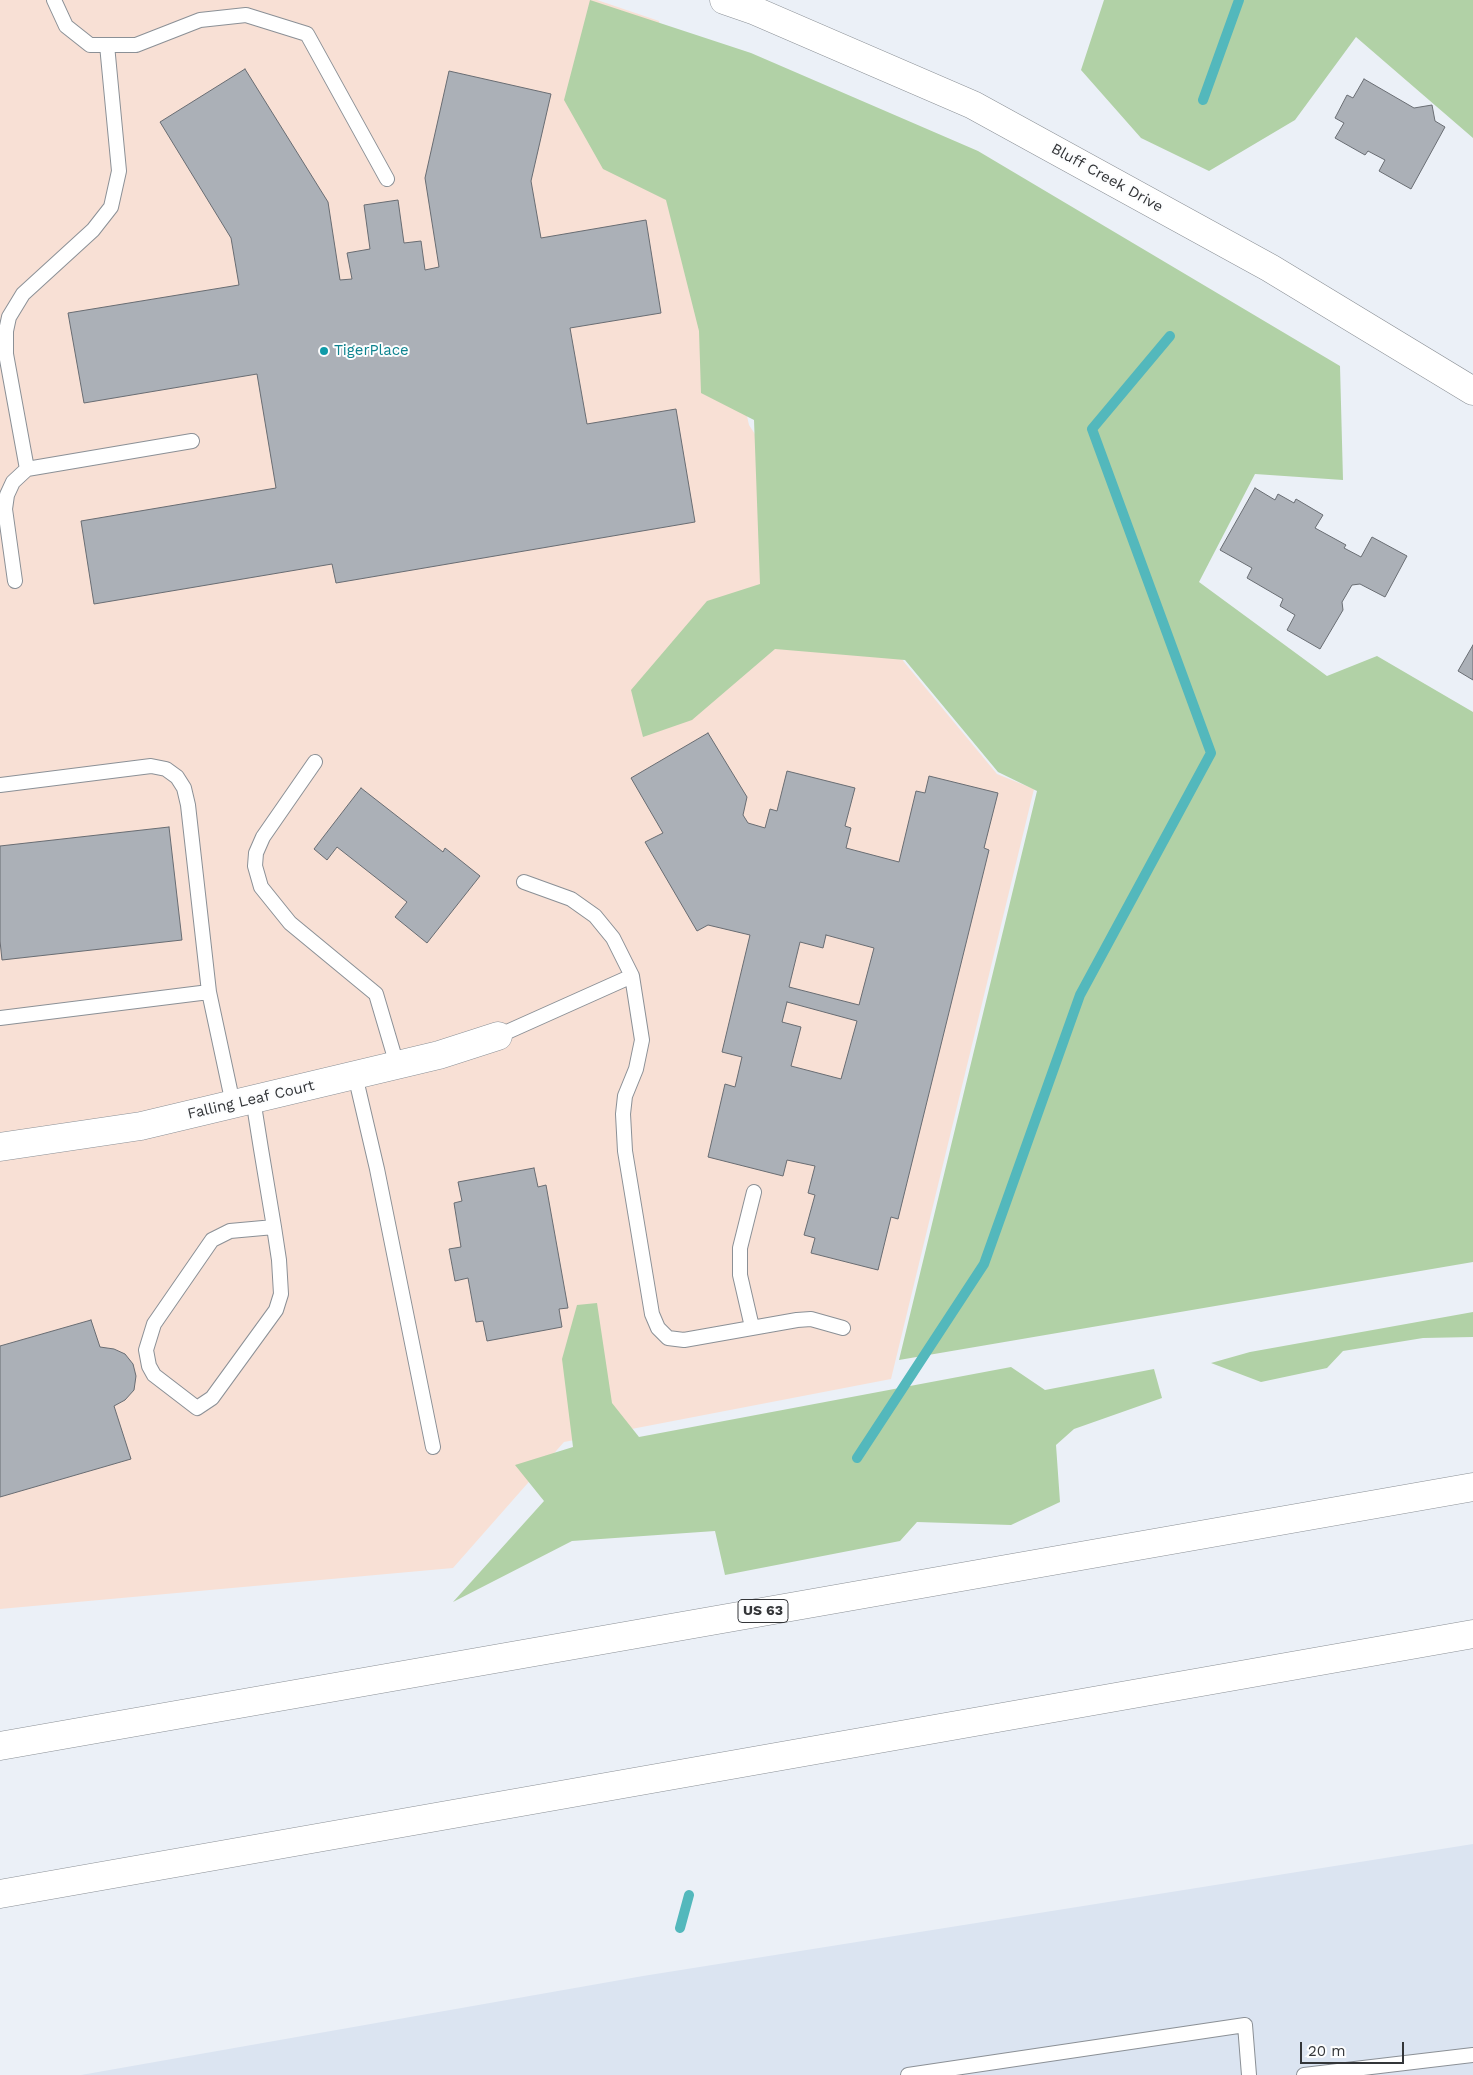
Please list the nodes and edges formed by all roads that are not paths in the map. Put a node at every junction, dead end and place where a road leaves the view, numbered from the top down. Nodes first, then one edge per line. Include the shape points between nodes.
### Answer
1 (54, 0) edge
2 (724, 0) edge
3 (107, 45) junction
4 (387, 179) dead end
5 (1473, 390) edge
6 (192, 442) dead end
7 (27, 469) junction
8 (15, 581) dead end
9 (315, 762) dead end
10 (0, 785) edge
11 (524, 882) dead end
12 (632, 976) junction
13 (209, 992) junction
14 (0, 1018) edge
15 (498, 1036) joint
16 (397, 1065) junction
17 (355, 1075) junction
18 (243, 1102) junction
19 (0, 1147) edge
20 (754, 1192) dead end
21 (274, 1226) junction
22 (752, 1327) junction
23 (842, 1328) dead end
24 (433, 1448) dead end
25 (1473, 1487) edge
26 (1473, 1634) edge
27 (0, 1730) edge
28 (53, 1736) junction
29 (0, 1746) edge
30 (63, 1883) junction
31 (0, 1894) edge
32 (0, 1909) edge
33 (1473, 2055) edge
34 (908, 2075) edge
35 (1249, 2075) edge
36 (1304, 2075) edge

1 - 3 lane via 66,26 90,45
2 - 5 main road, Bluff Creek Drive via 974,105 1270,268
3 - 4 lane via 136,46 200,20 246,15 307,34
3 - 7 lane via 118,172 111,207 92,230 23,294 9,316 6,331 6,354
6 - 7 lane
7 - 8 lane via 12,482 5,509
9 - 16 lane via 264,837 256,853 255,866 261,887 290,923 376,994
10 - 13 lane via 151,766 166,769 177,777 184,788 188,806
11 - 12 lane via 572,899 595,916 613,938
12 - 15 lane
12 - 22 lane via 642,1040 636,1069 625,1096 625,1151 652,1314 658,1328 668,1338 684,1340
13 - 14 lane
13 - 18 lane
15 - 16 main road, Falling Leaf Court
16 - 17 main road, Falling Leaf Court
17 - 18 main road, Falling Leaf Court
17 - 24 lane via 378,1169
18 - 19 main road, Falling Leaf Court via 141,1126
18 - 21 lane
20 - 22 lane via 740,1248 740,1274
21 - 21 lane via 282,1281 276,1310 212,1398 197,1408 154,1375 149,1366 146,1350 154,1324 212,1240 230,1231
22 - 23 lane via 811,1319
25 - 28 main road, US 63
26 - 30 main road
27 - 28 main road
28 - 29 main road, US 63
30 - 31 main road
30 - 32 main road
33 - 36 lane
34 - 35 lane via 1245,2025

